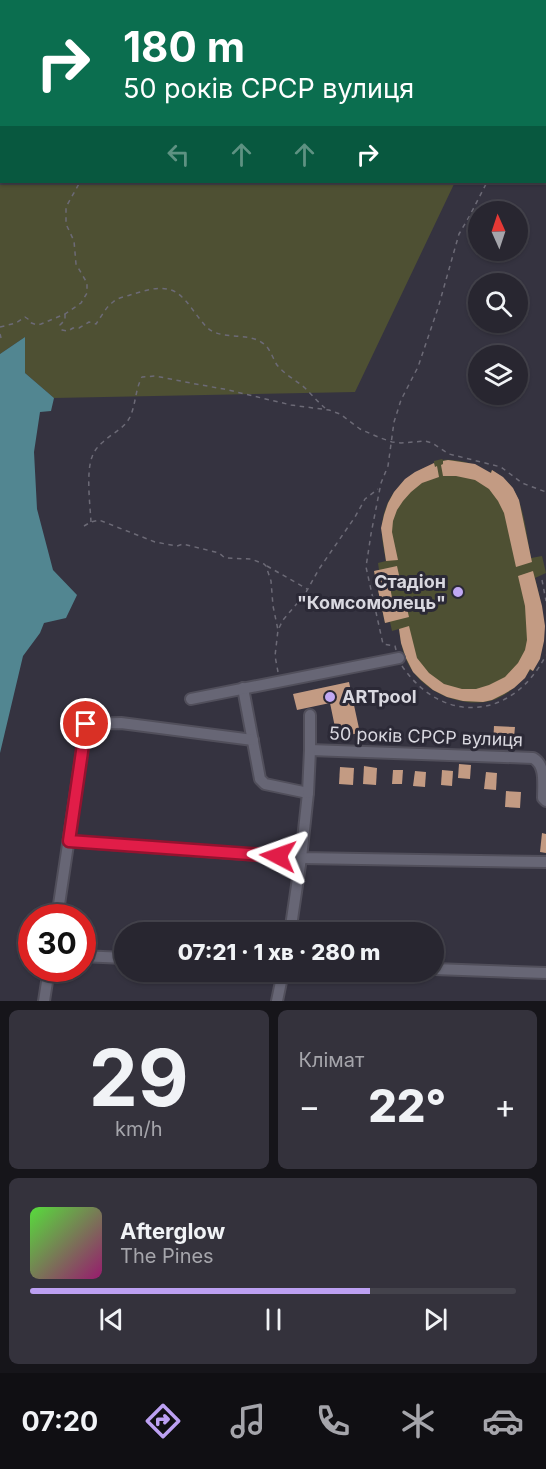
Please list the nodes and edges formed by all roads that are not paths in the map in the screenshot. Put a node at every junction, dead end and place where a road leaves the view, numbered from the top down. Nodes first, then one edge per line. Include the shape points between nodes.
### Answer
1 (399, 658) road end
2 (243, 688) junction
3 (190, 699) dead end
4 (310, 715) dead end
5 (253, 740) junction
6 (310, 750) junction
7 (308, 793) junction
8 (546, 801) edge
9 (69, 841) junction
10 (301, 858) junction
11 (546, 862) edge
12 (59, 904) edge
13 (292, 922) edge
14 (96, 957) edge
15 (114, 958) edge
16 (444, 969) edge
17 (546, 973) edge
18 (47, 982) edge
19 (281, 982) edge
20 (44, 1001) edge
21 (277, 1001) edge

1 - 2 street
2 - 3 street
2 - 5 street
4 - 6 street
5 - 7 street via 262,783
5 - 9 street via 121,723 86,724
6 - 7 street
6 - 8 street, 50 років СРСР вулиця via 533,758 543,768
7 - 10 street
9 - 10 street
9 - 12 street
10 - 11 street
10 - 13 street
14 - 15 street
16 - 17 street
18 - 20 street
19 - 21 street

